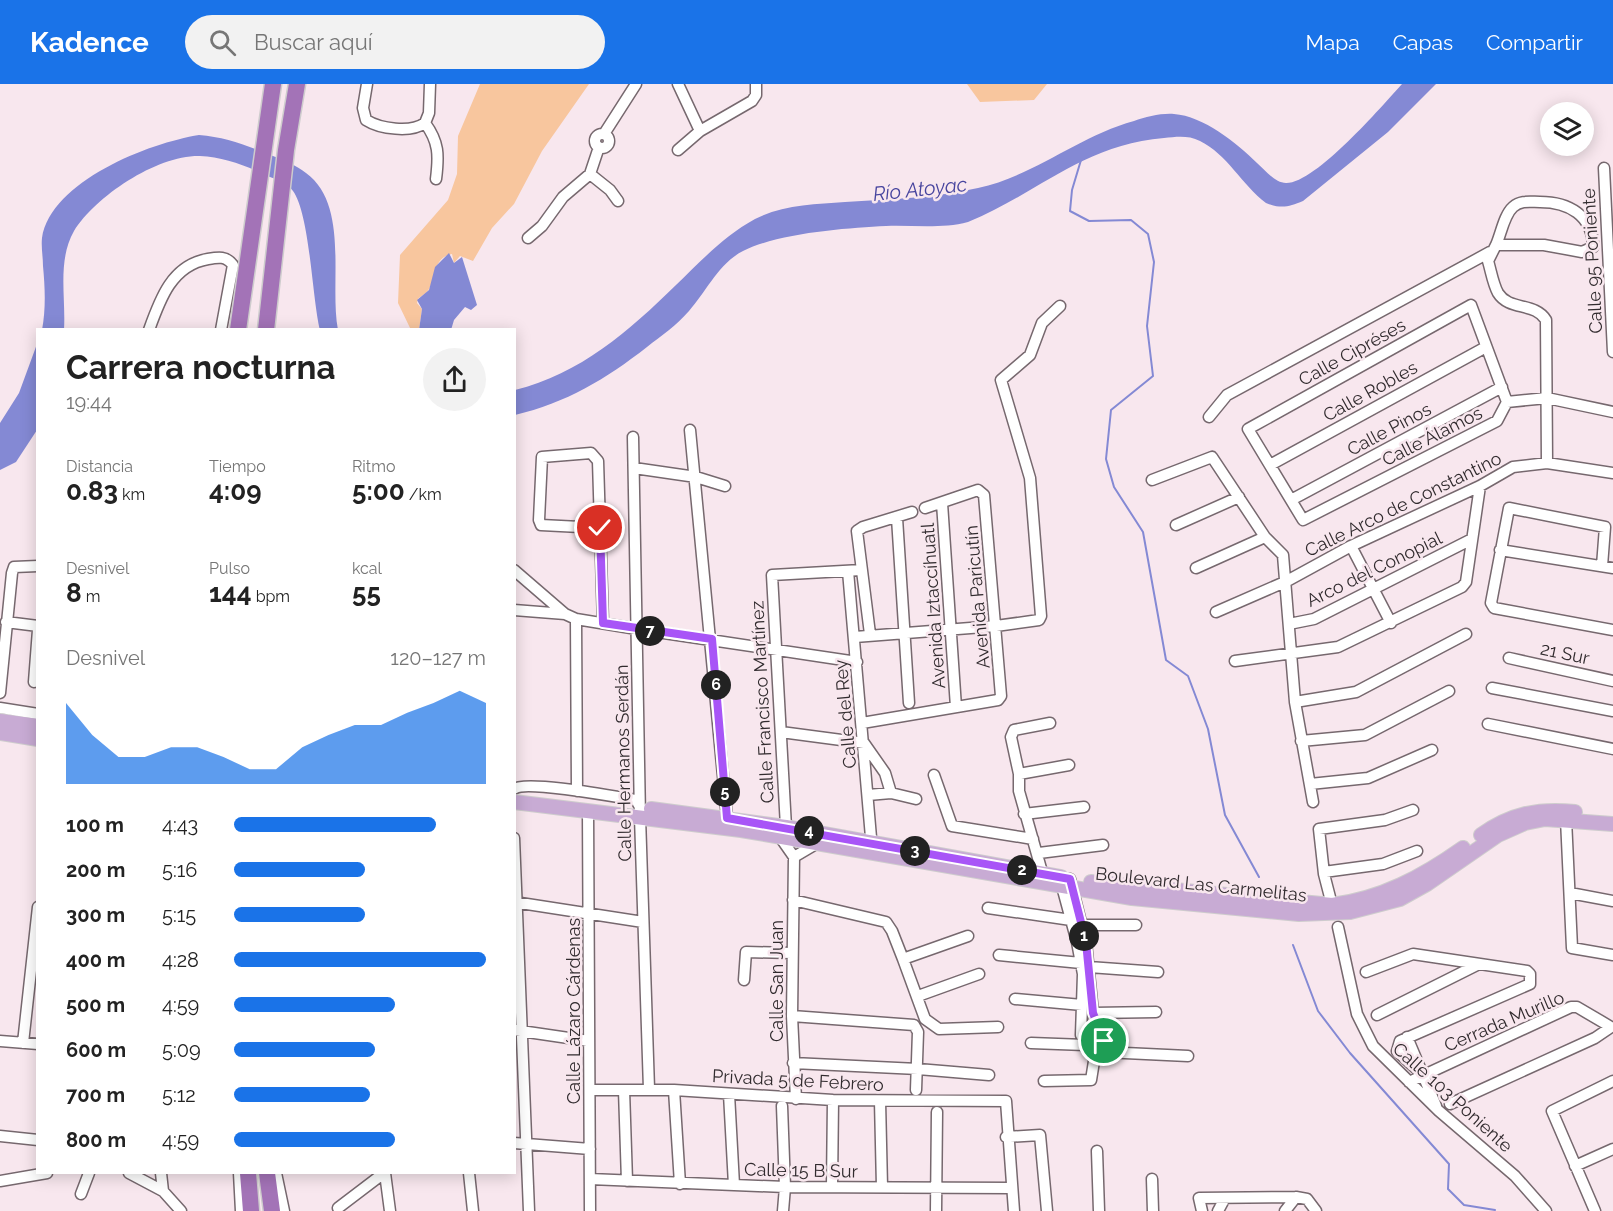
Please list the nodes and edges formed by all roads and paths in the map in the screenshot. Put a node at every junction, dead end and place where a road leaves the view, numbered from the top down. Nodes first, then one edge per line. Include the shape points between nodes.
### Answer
1 (273, 84) edge
2 (297, 84) edge
3 (367, 84) edge
4 (430, 84) edge
5 (636, 84) edge
6 (678, 84) edge
7 (759, 92) edge
8 (425, 123) junction
9 (700, 131) junction
10 (678, 150) dead end
11 (1604, 168) dead end
12 (590, 174) junction
13 (436, 179) dead end
14 (618, 201) dead end
15 (528, 238) dead end
16 (1493, 249) junction
17 (1610, 281) edge
18 (1060, 306) dead end
19 (150, 328) edge
20 (221, 328) edge
21 (238, 328) edge
22 (266, 328) edge
23 (1486, 347) junction
24 (1613, 351) edge
25 (1502, 387) junction
26 (1547, 398) junction
27 (1507, 402) junction
28 (1613, 411) edge
29 (1209, 417) dead end
30 (690, 430) dead end
31 (633, 437) dead end
32 (1547, 463) junction
33 (1270, 465) junction
34 (634, 468) junction
35 (1613, 473) edge
36 (696, 477) junction
37 (1152, 480) dead end
38 (725, 486) dead end
39 (1480, 486) junction
40 (1239, 497) junction
41 (1292, 500) junction
42 (942, 503) junction
43 (925, 508) dead end
44 (912, 512) dead end
45 (897, 518) junction
46 (1176, 525) dead end
47 (600, 528) junction
48 (1264, 537) junction
49 (1472, 539) junction
50 (1351, 546) junction
51 (1500, 550) junction
52 (36, 566) edge
53 (1607, 567) edge
54 (1196, 568) dead end
55 (861, 570) junction
56 (848, 571) junction
57 (516, 572) edge
58 (1287, 581) junction
59 (1374, 590) junction
60 (516, 610) edge
61 (1216, 612) dead end
62 (565, 614) junction
63 (576, 619) junction
64 (6, 622) junction
65 (603, 623) junction
66 (1391, 623) junction
67 (1289, 624) junction
68 (996, 626) junction
69 (36, 628) edge
70 (637, 629) junction
71 (951, 629) junction
72 (1613, 630) edge
73 (904, 632) junction
74 (870, 634) junction
75 (1466, 634) dead end
76 (855, 637) junction
77 (712, 639) junction
78 (36, 650) edge
79 (776, 650) junction
80 (1291, 654) junction
81 (1509, 658) dead end
82 (1235, 661) dead end
83 (857, 662) junction
84 (1, 677) edge
85 (1613, 681) edge
86 (33, 682) dead end
87 (1492, 688) dead end
88 (1449, 691) dead end
89 (0, 693) edge
90 (1295, 702) junction
91 (909, 704) dead end
92 (956, 707) junction
93 (0, 708) edge
94 (1613, 711) edge
95 (36, 714) edge
96 (0, 721) edge
97 (862, 723) junction
98 (1050, 723) dead end
99 (33, 724) edge
100 (1488, 724) dead end
101 (781, 732) junction
102 (0, 733) edge
103 (36, 739) edge
104 (1301, 741) junction
105 (864, 742) junction
106 (1613, 749) edge
107 (1432, 750) dead end
108 (1069, 765) dead end
109 (1019, 774) junction
110 (934, 775) dead end
111 (1310, 784) junction
112 (516, 790) edge
113 (516, 791) edge
114 (577, 791) junction
115 (891, 794) junction
116 (868, 795) junction
117 (916, 799) dead end
118 (516, 802) edge
119 (1313, 802) dead end
120 (1084, 807) dead end
121 (1413, 810) dead end
122 (588, 811) junction
123 (640, 812) junction
124 (1024, 814) junction
125 (1544, 814) junction
126 (1613, 815) edge
127 (727, 818) junction
128 (1566, 819) junction
129 (1613, 824) edge
130 (783, 832) junction
131 (1033, 839) junction
132 (816, 844) junction
133 (1103, 845) dead end
134 (872, 848) junction
135 (1417, 851) dead end
136 (1038, 853) junction
137 (794, 857) junction
138 (1324, 872) junction
139 (1044, 879) junction
140 (516, 881) edge
141 (1065, 882) junction
142 (1570, 893) junction
143 (793, 900) junction
144 (1613, 901) edge
145 (517, 902) edge
146 (1332, 905) junction
147 (988, 908) dead end
148 (588, 914) junction
149 (643, 922) junction
150 (1077, 922) junction
151 (36, 925) edge
152 (1136, 925) dead end
153 (1338, 927) dead end
154 (968, 936) dead end
155 (792, 953) junction
156 (999, 955) dead end
157 (1613, 955) edge
158 (903, 959) junction
159 (1479, 964) junction
160 (1085, 965) junction
161 (1158, 972) dead end
162 (1366, 972) dead end
163 (980, 974) dead end
164 (744, 980) dead end
165 (918, 996) junction
166 (1015, 999) dead end
167 (1082, 1005) junction
168 (1156, 1011) dead end
169 (1093, 1013) junction
170 (1377, 1015) dead end
171 (792, 1016) junction
172 (998, 1027) dead end
173 (519, 1031) edge
174 (0, 1041) edge
175 (589, 1041) junction
176 (23, 1043) junction
177 (1031, 1043) dead end
178 (36, 1044) edge
179 (1085, 1045) junction
180 (1100, 1053) junction
181 (1188, 1056) dead end
182 (793, 1063) junction
183 (918, 1069) junction
184 (989, 1075) dead end
185 (1423, 1075) junction
186 (1044, 1081) dead end
187 (1613, 1081) edge
188 (1409, 1083) junction
189 (649, 1089) junction
190 (590, 1090) junction
191 (624, 1090) junction
192 (674, 1090) junction
193 (916, 1090) dead end
194 (729, 1094) junction
195 (796, 1098) junction
196 (832, 1100) junction
197 (880, 1101) junction
198 (1450, 1104) dead end
199 (782, 1106) dead end
200 (1438, 1111) junction
201 (937, 1112) dead end
202 (0, 1136) edge
203 (1006, 1137) junction
204 (36, 1140) edge
205 (516, 1143) edge
206 (527, 1144) junction
207 (590, 1149) junction
208 (1613, 1149) edge
209 (1097, 1151) dead end
210 (1575, 1166) junction
211 (40, 1174) edge
212 (89, 1174) edge
213 (131, 1174) edge
214 (161, 1174) edge
215 (239, 1174) edge
216 (248, 1174) edge
217 (267, 1174) edge
218 (276, 1174) edge
219 (282, 1174) edge
220 (383, 1174) edge
221 (384, 1174) edge
222 (469, 1174) edge
223 (590, 1179) junction
224 (1152, 1179) dead end
225 (0, 1180) edge
226 (627, 1181) junction
227 (680, 1184) junction
228 (734, 1185) junction
229 (832, 1186) junction
230 (785, 1187) junction
231 (882, 1187) junction
232 (936, 1187) junction
233 (1012, 1188) junction
234 (163, 1191) junction
235 (81, 1194) dead end
236 (1296, 1197) junction
237 (1225, 1198) junction
238 (338, 1208) dead end
239 (280, 1210) edge
240 (181, 1211) edge
241 (242, 1211) edge
242 (251, 1211) edge
243 (390, 1211) edge
244 (473, 1211) edge
245 (530, 1211) edge
246 (590, 1211) edge
247 (783, 1211) edge
248 (936, 1211) edge
249 (1014, 1211) edge
250 (1047, 1211) edge
251 (1099, 1211) edge
252 (1153, 1211) edge
253 (1202, 1211) edge
254 (1218, 1211) edge
255 (1285, 1211) edge
256 (1316, 1211) edge
257 (1546, 1211) edge
258 (1595, 1211) edge

1 - 21 highway
2 - 22 highway
3 - 8 street via 363,115 370,123 406,129
4 - 8 street
5 - 12 street via 604,134 595,139 599,147
6 - 9 street
7 - 9 street via 752,101
8 - 13 street via 440,154
9 - 10 street
11 - 17 street, Calle 95 Poniente
12 - 14 street
12 - 15 street via 562,197 542,226
16 - 16 street via 1544,245 1582,252 1593,247 1593,238 1581,214 1553,202 1521,201 1510,210
16 - 26 street via 1488,261 1502,299 1536,310 1546,320
16 - 29 street via 1227,395
17 - 24 street, Calle 95 Poniente
18 - 68 street via 1042,323 1030,355 1001,381 1030,478 1041,616 1039,620
19 - 20 street via 159,301 181,271 201,260 220,257 233,266
23 - 25 street
23 - 33 street, Calle Robles
23 - 33 street, Calle Cipréses via 1471,305 1248,429
25 - 27 street
25 - 41 street, Calle Pinos
26 - 27 street
26 - 28 street
26 - 32 street
27 - 41 street, Calle Álamos via 1495,423 1303,520
30 - 36 street
31 - 34 street, Calle Hermanos Serdán
32 - 35 street, Calle Arco de Constantino
32 - 39 street, Calle Arco de Constantino via 1513,467
33 - 41 street
34 - 36 street
34 - 70 street, Calle Hermanos Serdán
36 - 38 street
36 - 77 street
37 - 40 street via 1212,457
39 - 49 street
39 - 50 street, Calle Arco de Constantino
40 - 46 street
40 - 48 street
42 - 43 street
42 - 68 street, Avenida Paricutín via 982,491
42 - 71 street, Avenida Iztaccíhuatl
44 - 45 street
45 - 55 street via 858,531
45 - 73 street
47 - 47 street via 596,456 591,453 542,457 541,525
47 - 65 street
48 - 54 street
48 - 58 street via 1283,555
49 - 59 street, Arco del Conopial
49 - 66 street via 1465,585
50 - 58 street, Calle Arco de Constantino
50 - 59 street
51 - 53 street
51 - 53 street via 1509,508 1605,527
51 - 72 street via 1491,603 1494,608
52 - 64 street via 14,567
55 - 56 street
55 - 74 street
56 - 76 street, Calle del Rey
56 - 79 street, Calle Francisco Martínez via 772,575
57 - 62 street
58 - 61 street, Calle Arco de Constantino
58 - 67 street
59 - 66 street
59 - 67 street, Arco del Conopial via 1314,619
60 - 62 street
62 - 63 street
63 - 65 street
63 - 114 street
64 - 69 street
64 - 84 street
65 - 70 street
66 - 80 street via 1338,647
67 - 80 street
68 - 71 street
68 - 92 street, Avenida Paricutín via 1002,696
70 - 77 street
70 - 123 street, Calle Hermanos Serdán
71 - 73 street
71 - 92 street, Avenida Iztaccíhuatl
73 - 74 street
73 - 91 street
74 - 76 street
75 - 90 street via 1356,692
76 - 83 street, Calle del Rey
77 - 79 street
77 - 127 street
78 - 86 street
79 - 83 street
79 - 101 street, Calle Francisco Martínez
80 - 82 street
80 - 90 street
81 - 85 street, 21 Sur
83 - 97 street, Calle del Rey
84 - 89 street
87 - 94 street
88 - 104 street via 1365,735
90 - 104 street
92 - 97 street
93 - 95 street
96 - 99 main road
97 - 105 street, Calle del Rey
98 - 109 street via 1014,730 1011,737
100 - 106 street
101 - 105 street
101 - 130 street, Calle Francisco Martínez
102 - 103 main road
104 - 111 street
105 - 115 street via 885,773
105 - 116 street, Calle del Rey
107 - 111 street via 1368,778
108 - 109 street
109 - 124 street
110 - 131 street via 952,826
111 - 119 street
112 - 114 street, Boulevard Las Carmelitas via 524,785
113 - 123 main road, Boulevard Las Carmelitas
114 - 123 street, Boulevard Las Carmelitas via 636,800
115 - 116 street
115 - 117 street
116 - 134 street, Calle del Rey
118 - 122 main road, Boulevard Las Carmelitas
120 - 124 street
121 - 138 street via 1385,820 1322,828 1317,832
122 - 123 main road, Boulevard Las Carmelitas
122 - 148 street, Calle Lázaro Cárdenas
123 - 127 main road, Boulevard Las Carmelitas
123 - 130 main road, Boulevard Las Carmelitas
123 - 149 street, Calle Hermanos Serdán
124 - 131 street
125 - 126 main road, Boulevard Las Carmelitas
125 - 128 main road, Boulevard Las Carmelitas
125 - 141 main road, Boulevard Las Carmelitas via 1498,835 1407,895 1350,912 1299,914 1132,898
125 - 146 main road, Boulevard Las Carmelitas via 1529,812 1501,822 1400,887
127 - 130 main road, Boulevard Las Carmelitas
128 - 129 main road, Boulevard Las Carmelitas
128 - 142 street
130 - 132 main road, Boulevard Las Carmelitas
130 - 134 main road, Boulevard Las Carmelitas
130 - 137 street
131 - 136 street
132 - 134 main road, Boulevard Las Carmelitas
132 - 137 street
133 - 136 street
134 - 139 main road, Boulevard Las Carmelitas
135 - 138 street via 1383,864
136 - 139 street
137 - 143 street, Calle San Juan
138 - 146 street
139 - 141 main road, Boulevard Las Carmelitas
140 - 145 street
141 - 146 main road, Boulevard Las Carmelitas
141 - 150 street
142 - 144 street
142 - 157 street via 1572,948
143 - 155 street, Calle San Juan
143 - 158 street via 886,922
145 - 148 street
145 - 173 street
147 - 150 street
148 - 149 street
148 - 175 street, Calle Lázaro Cárdenas
149 - 189 street, Calle Hermanos Serdán
150 - 152 street
150 - 160 street
151 - 176 street
153 - 188 street, Calle 103 Poniente via 1363,1029 1385,1060
154 - 158 street
155 - 164 street via 746,952
155 - 171 street, Calle San Juan
156 - 160 street
158 - 165 street
159 - 162 street via 1413,954
159 - 170 street
159 - 185 street via 1527,971 1530,984 1398,1043 1397,1052
160 - 161 street
160 - 167 street
160 - 169 street
163 - 165 street
165 - 172 street via 925,1019 939,1029
166 - 167 street
167 - 179 street via 1080,1029
168 - 169 street
169 - 180 street via 1104,1041
171 - 182 street, Calle San Juan
171 - 183 street via 914,1025 918,1032
173 - 175 street
173 - 206 street
174 - 176 street
175 - 190 street, Calle Lázaro Cárdenas
176 - 178 street
177 - 179 street
179 - 180 street
180 - 181 street
180 - 186 street via 1089,1081
182 - 183 street
182 - 195 street, Calle San Juan
183 - 184 street
183 - 193 street
185 - 188 street, Cerrada Murillo
185 - 198 street, Cerrada Murillo via 1571,1007 1611,1027 1595,1038
185 - 200 street
187 - 210 street via 1552,1111
188 - 200 street, Calle 103 Poniente
189 - 191 street, Privada 5 de Febrero
189 - 192 street, Privada 5 de Febrero
190 - 191 street, Privada 5 de Febrero
190 - 207 street, Calle Lázaro Cárdenas
191 - 226 street
192 - 194 street, Privada 5 de Febrero
192 - 227 street
194 - 195 street, Privada 5 de Febrero
194 - 228 street
195 - 196 street, Privada 5 de Febrero
196 - 197 street, Privada 5 de Febrero
196 - 229 street
197 - 203 street, Privada 5 de Febrero via 1006,1101
197 - 231 street
199 - 230 street
200 - 257 street, Calle 103 Poniente via 1515,1176
201 - 232 street
202 - 204 street
203 - 233 street
203 - 250 street via 1040,1135
205 - 206 street
206 - 207 street
206 - 245 street
207 - 223 street, Calle Lázaro Cárdenas
208 - 210 street
209 - 251 street
210 - 258 street
211 - 225 street
212 - 235 street
213 - 234 street
214 - 234 street
215 - 241 street
216 - 242 highway
217 - 239 highway
218 - 239 street
219 - 239 street
220 - 238 street
221 - 243 street
222 - 244 street
223 - 226 street, Calle 15 B Sur
223 - 246 street, Calle Lázaro Cárdenas
224 - 252 street
226 - 227 street, Calle 15 B Sur
227 - 228 street, Calle 15 B Sur
228 - 230 street, Calle 15 B Sur
229 - 230 street, Calle 15 B Sur
229 - 231 street, Calle 15 B Sur
230 - 247 street
231 - 232 street, Calle 15 B Sur
232 - 233 street, Calle 15 B Sur
232 - 248 street
233 - 249 street
234 - 240 street
236 - 237 street
236 - 255 street
236 - 256 street via 1307,1199
237 - 253 street via 1199,1198
237 - 254 street

